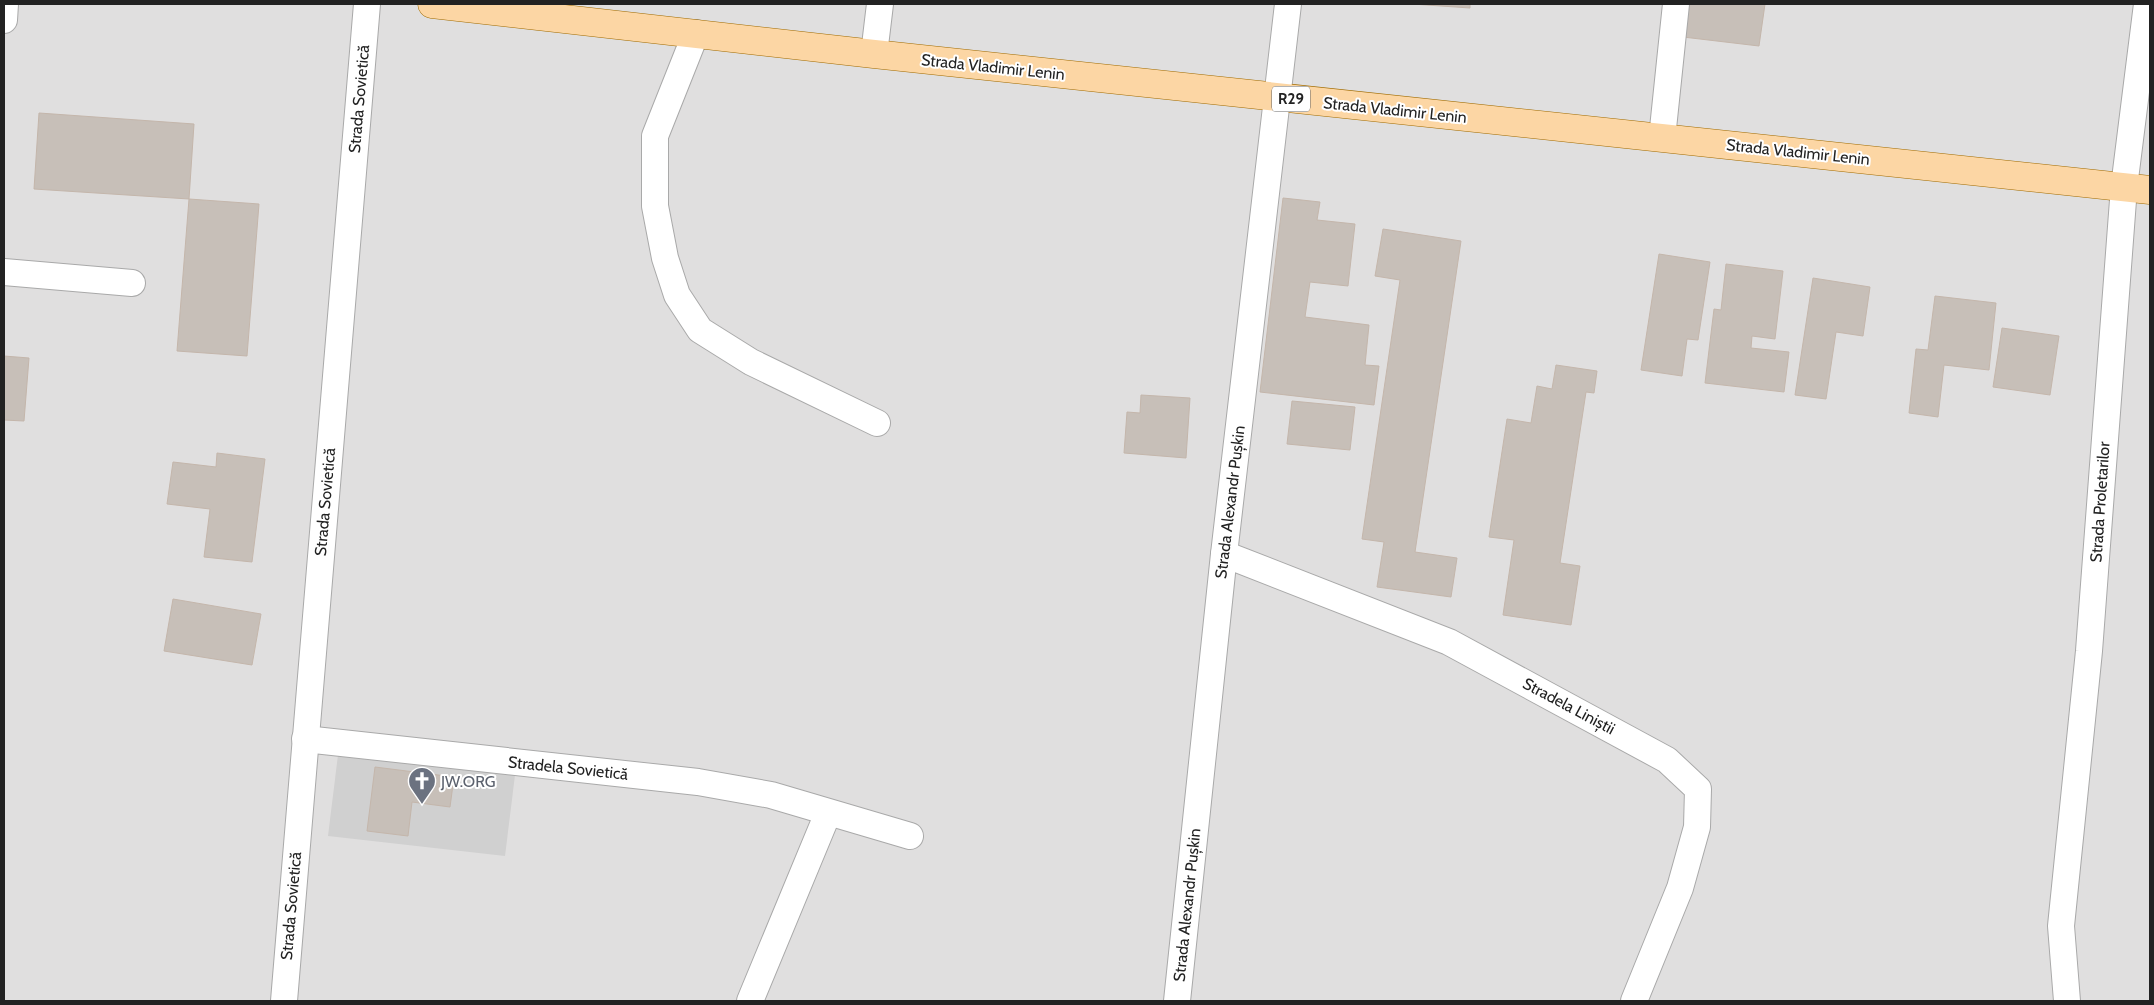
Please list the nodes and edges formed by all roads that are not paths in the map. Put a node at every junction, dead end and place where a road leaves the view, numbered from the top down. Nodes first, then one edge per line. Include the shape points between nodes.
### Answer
1 (5, 4) edge
2 (367, 4) edge
3 (432, 4) edge
4 (880, 4) edge
5 (1288, 4) edge
6 (1676, 4) edge
7 (2147, 4) edge
8 (4, 20) edge
9 (696, 33) junction
10 (874, 54) junction
11 (1278, 98) junction
12 (1662, 138) junction
13 (2124, 186) junction
14 (2150, 190) edge
15 (4, 272) edge
16 (132, 283) dead end
17 (877, 422) dead end
18 (1224, 554) junction
19 (304, 739) junction
20 (828, 813) junction
21 (910, 836) dead end
22 (284, 1001) edge
23 (750, 1001) edge
24 (1177, 1001) edge
25 (1634, 1001) edge
26 (2067, 1001) edge

1 - 8 street
2 - 19 street, Strada Sovietică
3 - 9 main road, Strada Vladimir Lenin / R29
4 - 10 street
5 - 11 street, Strada Alexandr Pușkin
6 - 12 street
7 - 13 street, Strada Proletarilor
9 - 10 main road, Strada Vladimir Lenin / R29
9 - 17 street via 656,136 655,206 665,258 677,295 700,330 751,362
10 - 11 main road, Strada Vladimir Lenin / R29
11 - 12 main road, Strada Vladimir Lenin / R29
11 - 18 street, Strada Alexandr Pușkin
12 - 13 main road, Strada Vladimir Lenin / R29
13 - 14 main road, Strada Vladimir Lenin / R29
13 - 26 street, Strada Proletarilor via 2090,651 2061,926
15 - 16 street
18 - 24 street, Strada Alexandr Pușkin
18 - 25 street, Stradela Liniștii via 1449,642 1667,760 1698,789 1697,827 1680,888
19 - 20 street, Stradela Sovietică via 698,782 771,795
19 - 22 street, Strada Sovietică
20 - 21 street, Stradela Sovietică
20 - 23 street

